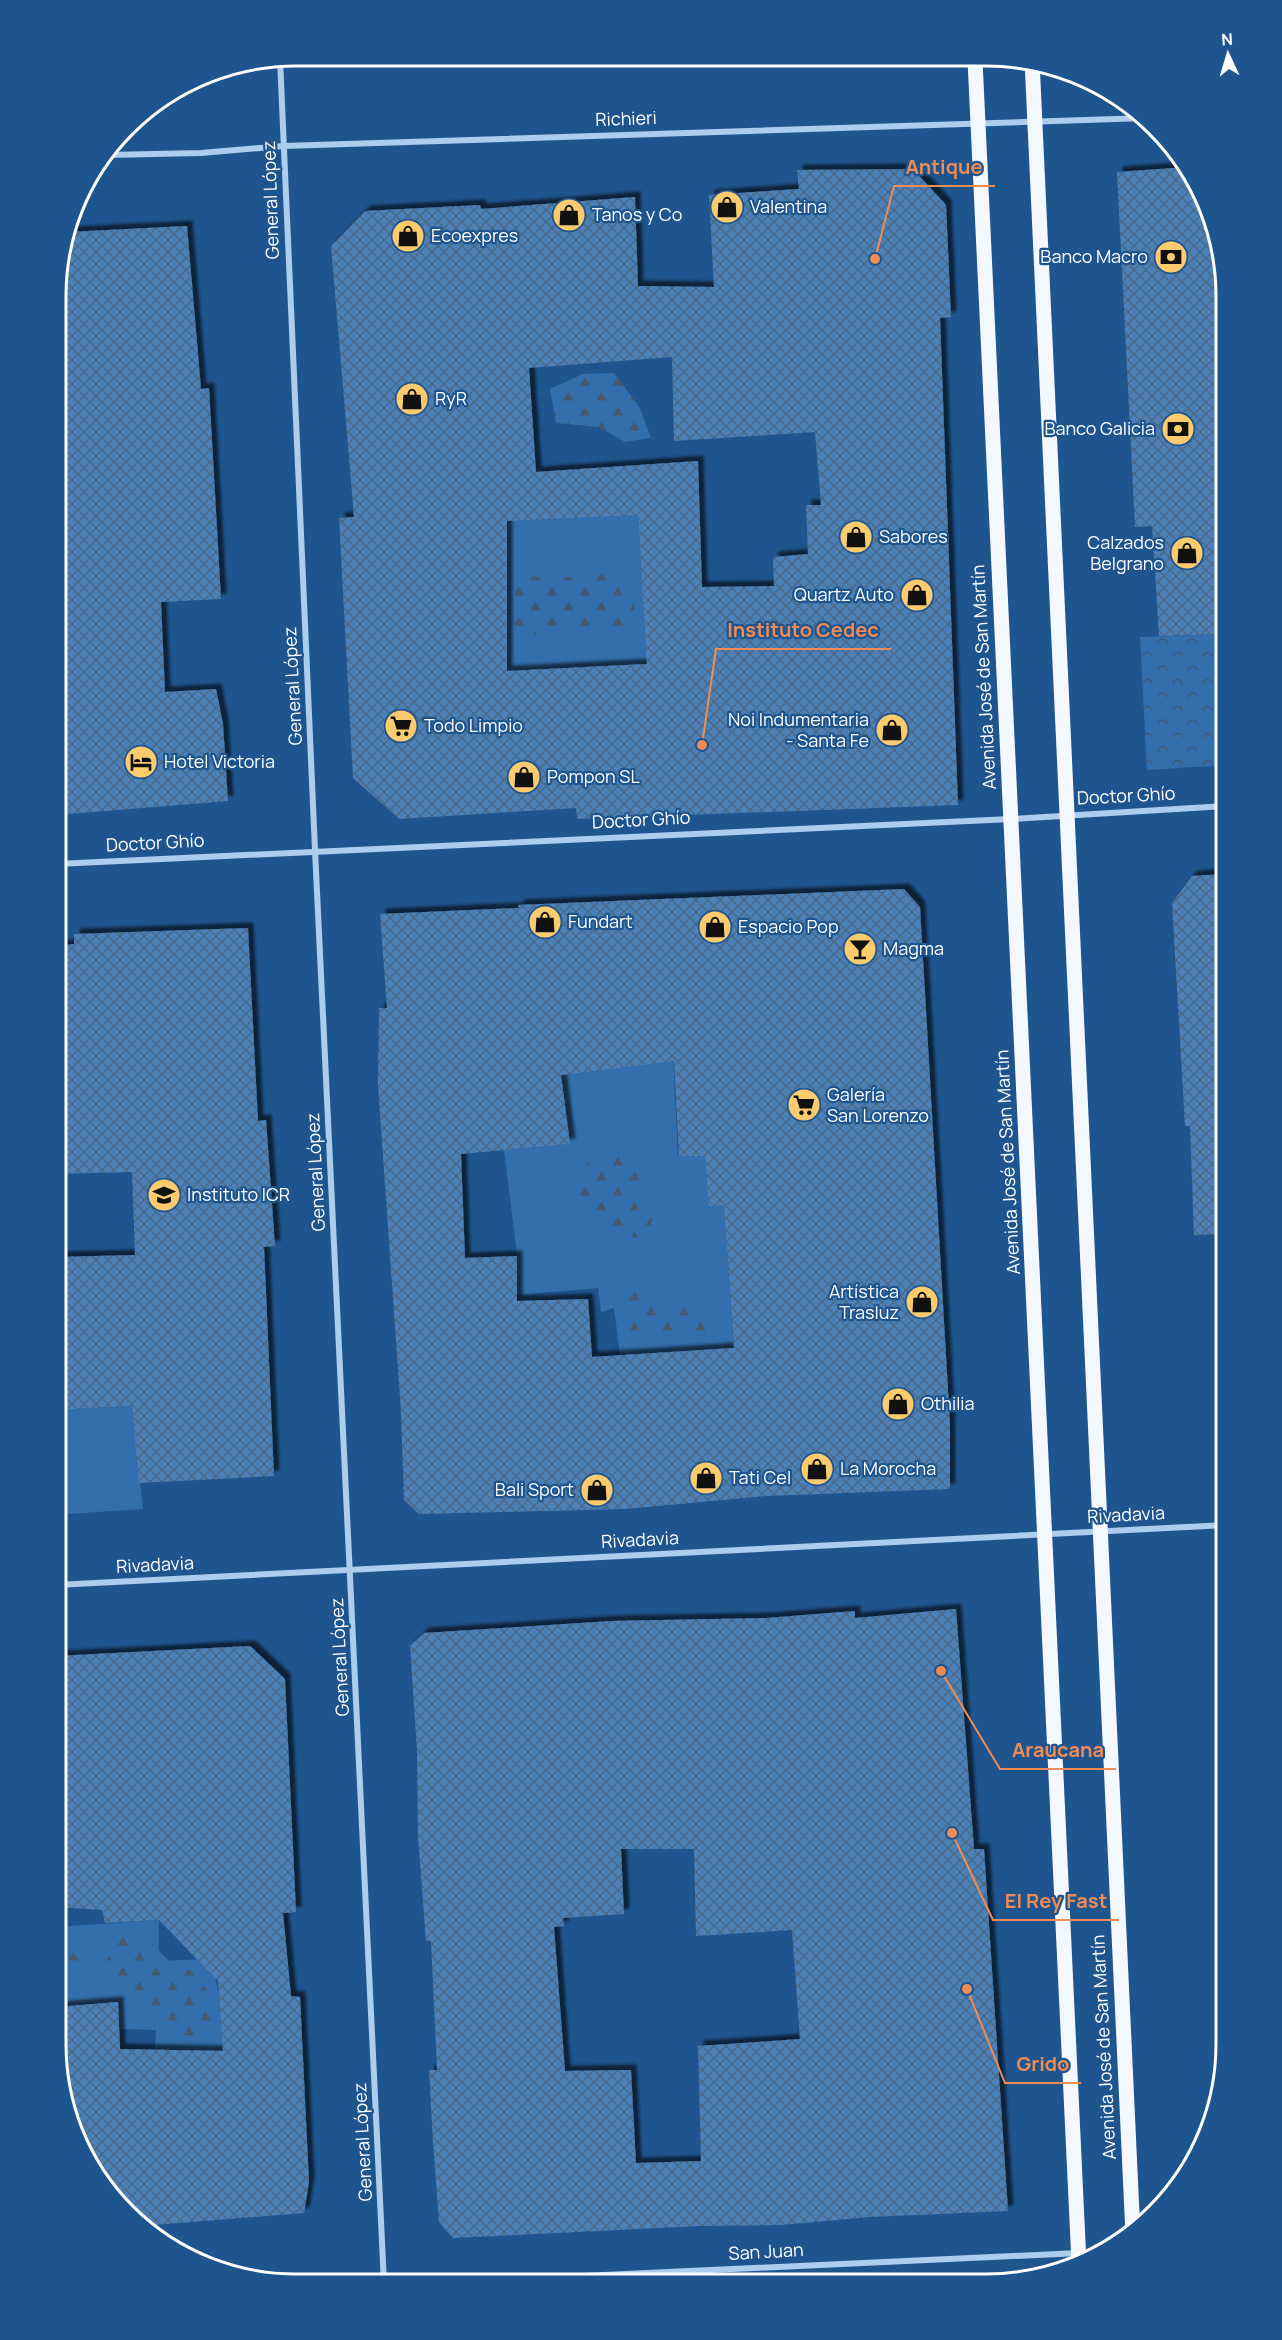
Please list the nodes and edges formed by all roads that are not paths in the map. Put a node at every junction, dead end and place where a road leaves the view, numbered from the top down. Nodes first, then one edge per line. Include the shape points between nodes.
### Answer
1 (280, 66) edge
2 (975, 66) edge
3 (1033, 70) edge
4 (1132, 119) edge
5 (977, 122) junction
6 (1035, 122) junction
7 (284, 146) junction
8 (115, 155) edge
9 (1216, 807) edge
10 (1067, 814) junction
11 (1011, 819) junction
12 (315, 850) junction
13 (66, 864) edge
14 (1216, 1526) edge
15 (1100, 1532) junction
16 (1045, 1535) junction
17 (351, 1570) junction
18 (66, 1584) edge
19 (1131, 2222) edge
20 (1079, 2254) edge
21 (1068, 2258) edge
22 (384, 2274) edge
23 (665, 2274) edge

1 - 7 street, General López
2 - 5 main road, Avenida José de San Martín
3 - 6 main road, Avenida José de San Martín
4 - 6 street, Richieri
5 - 6 street, Richieri
5 - 7 street, Richieri
5 - 11 main road, Avenida José de San Martín
6 - 10 main road, Avenida José de San Martín
7 - 8 street, Richieri
7 - 12 street, General López
9 - 10 street, Doctor Ghío
10 - 11 street, Doctor Ghío
10 - 15 main road, Avenida José de San Martín
11 - 12 street, Doctor Ghío
11 - 16 main road, Avenida José de San Martín
12 - 13 street, Doctor Ghío
12 - 17 street, General López
14 - 15 street, Rivadavia
15 - 16 street, Rivadavia
15 - 19 main road, Avenida José de San Martín
16 - 17 street, Rivadavia
16 - 20 main road, Avenida José de San Martín
17 - 18 street, Rivadavia
17 - 22 street, General López
21 - 23 street, San Juan

